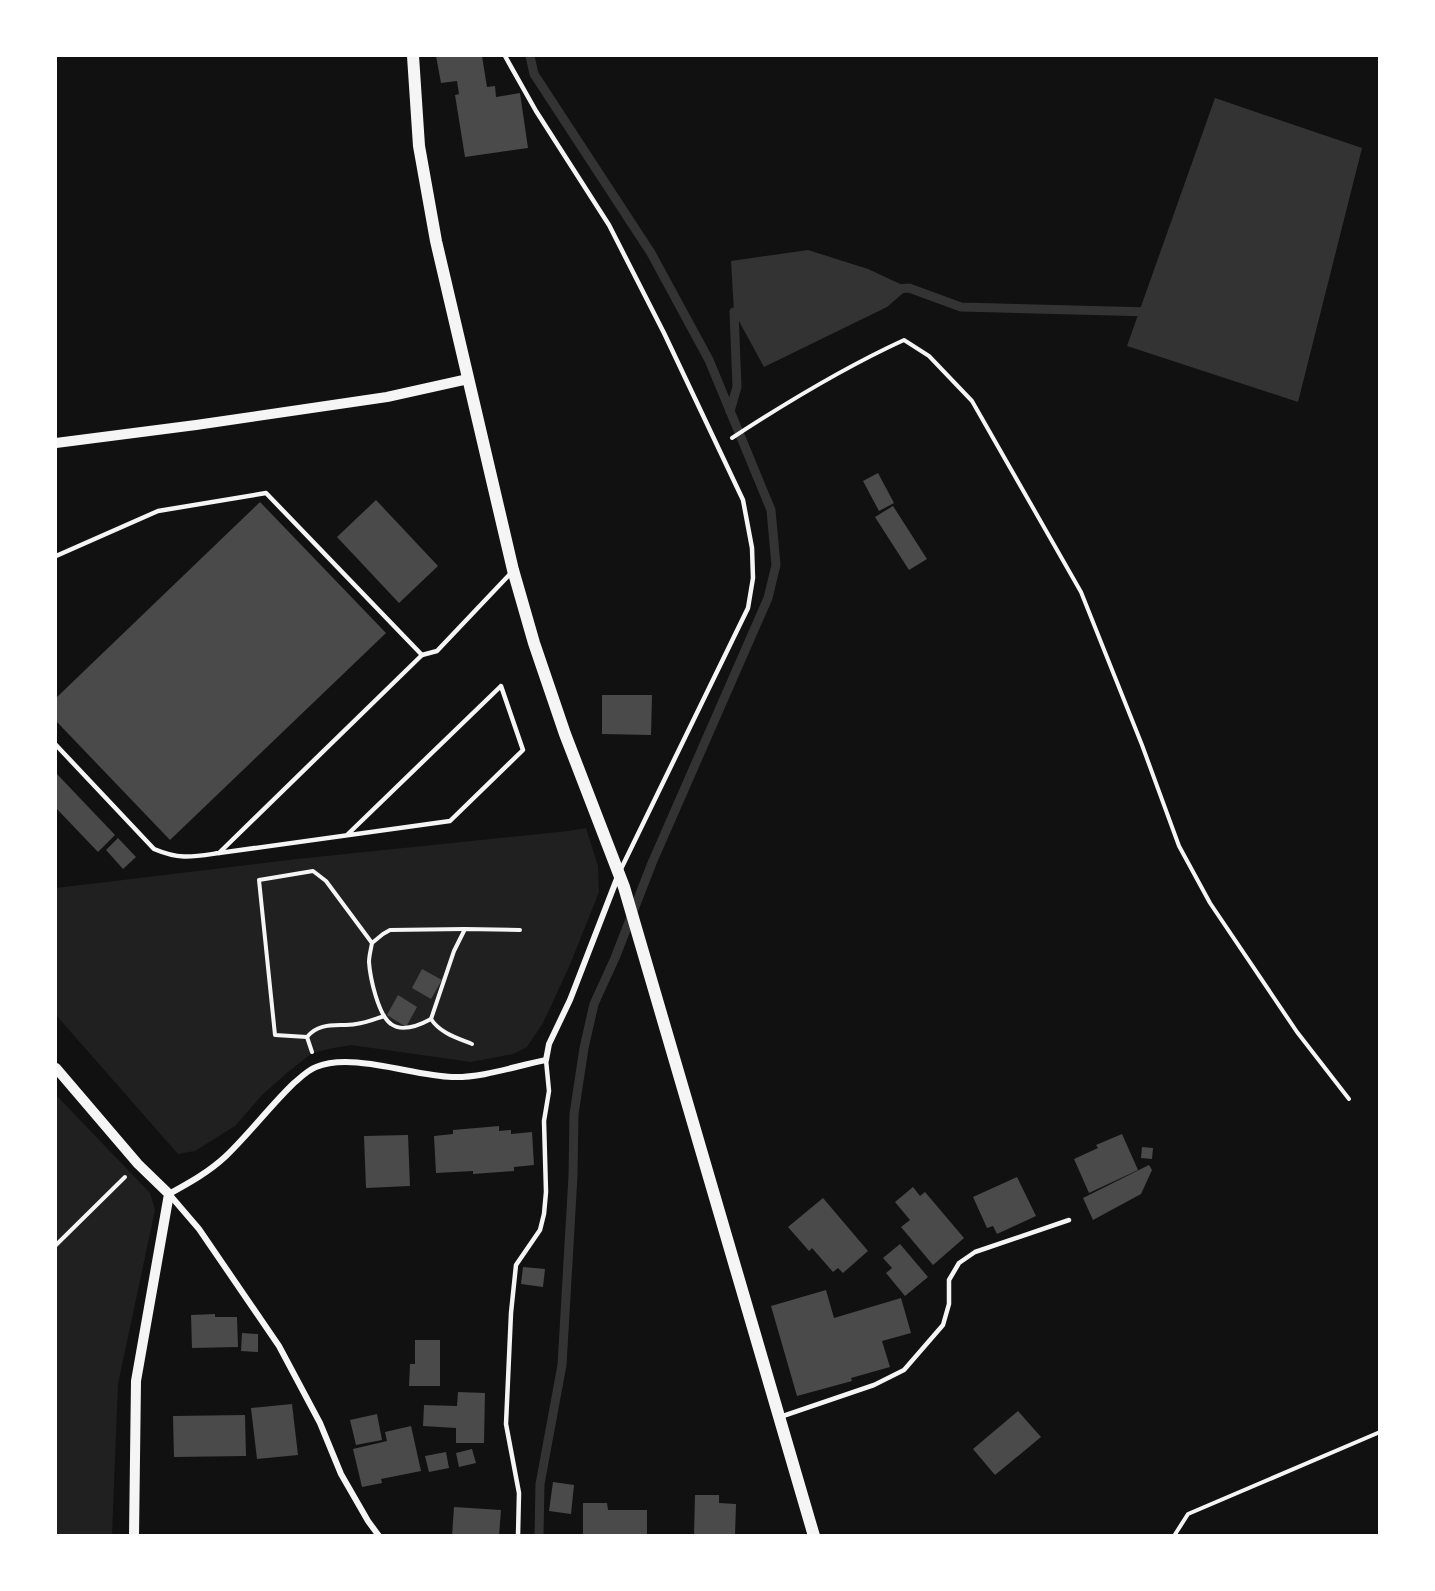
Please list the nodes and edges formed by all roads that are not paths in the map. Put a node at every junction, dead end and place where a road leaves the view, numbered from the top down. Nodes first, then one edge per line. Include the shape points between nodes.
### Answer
1 (413, 56) edge
2 (505, 56) edge
3 (468, 379) junction
4 (56, 443) edge
5 (56, 556) edge
6 (513, 570) junction
7 (422, 655) junction
8 (56, 745) edge
9 (347, 835) junction
10 (219, 853) junction
11 (619, 872) junction
12 (546, 1060) junction
13 (56, 1068) edge
14 (169, 1194) junction
15 (1069, 1220) dead end
16 (780, 1417) junction
17 (134, 1536) edge
18 (379, 1536) edge
19 (518, 1536) edge
20 (814, 1536) edge

1 - 3 main road via 419,146
2 - 11 lane via 609,225 664,333 743,500 752,548 748,608
3 - 4 street via 387,397
3 - 6 main road
5 - 7 lane via 158,511 266,493
6 - 7 lane via 437,651
6 - 11 main road via 565,734
7 - 10 lane
8 - 10 lane via 154,849 188,857
9 - 9 lane via 450,821 523,750 501,686
9 - 10 lane
11 - 12 street
11 - 16 main road
12 - 14 street via 451,1077 366,1064 339,1062 316,1067 280,1096 224,1158
12 - 19 lane via 549,1091 544,1121 544,1214 540,1230 516,1265 512,1313 506,1424 518,1485
13 - 14 street via 138,1164
14 - 17 street via 136,1381
14 - 18 street via 200,1229 279,1346 320,1423 341,1474
15 - 16 lane via 975,1252 959,1263 950,1280 943,1325 904,1370 874,1385
16 - 20 main road

